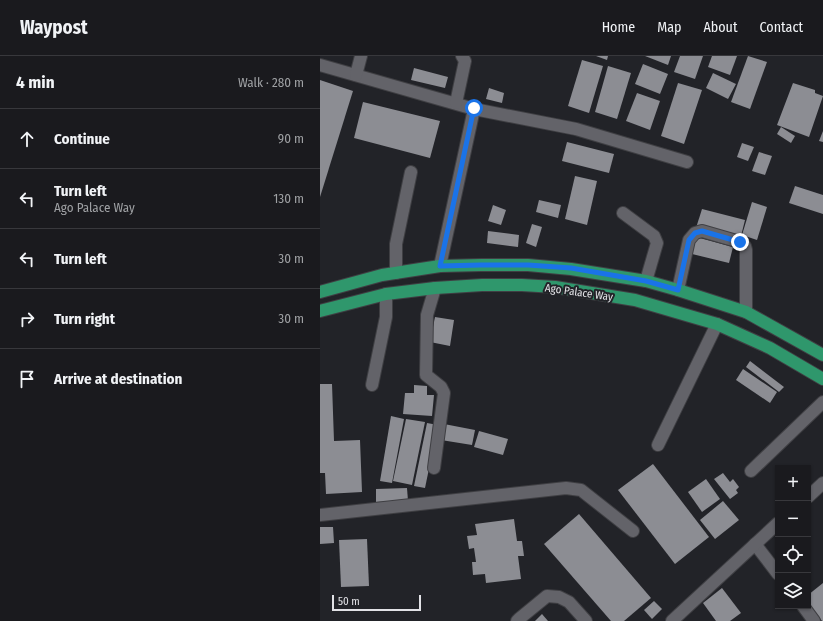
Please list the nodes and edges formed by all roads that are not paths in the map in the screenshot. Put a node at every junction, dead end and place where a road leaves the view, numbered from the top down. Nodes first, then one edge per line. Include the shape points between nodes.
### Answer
1 (361, 56) edge
2 (462, 56) edge
3 (320, 65) edge
4 (356, 75) junction
5 (456, 104) junction
6 (474, 108) junction
7 (687, 162) dead end
8 (410, 172) dead end
9 (622, 213) dead end
10 (440, 266) junction
11 (396, 273) junction
12 (646, 281) junction
13 (434, 288) junction
14 (678, 290) junction
15 (320, 292) edge
16 (386, 294) junction
17 (320, 311) edge
18 (746, 312) junction
19 (717, 324) junction
20 (823, 355) edge
21 (823, 380) edge
22 (372, 385) dead end
23 (823, 402) edge
24 (658, 445) dead end
25 (434, 468) dead end
26 (751, 471) dead end
27 (823, 483) edge
28 (811, 494) edge
29 (320, 515) edge
30 (775, 526) edge
31 (633, 531) dead end
32 (755, 544) junction
33 (777, 573) edge
34 (804, 609) edge
35 (518, 621) edge
36 (586, 621) edge
37 (672, 621) edge
38 (814, 621) edge

1 - 4 street
2 - 5 street via 465,61
3 - 4 street
4 - 5 street
5 - 6 street
6 - 7 street via 576,129
6 - 10 street
8 - 11 street via 396,244
9 - 12 street via 654,236 657,243
10 - 11 main road, Ago Palace Way
10 - 12 main road, Ago Palace Way via 528,265 571,268
11 - 15 main road, Ago Palace Way
12 - 14 main road, Ago Palace Way
13 - 16 main road, Ago Palace Way
13 - 19 main road, Ago Palace Way via 482,285 555,287 635,300
13 - 25 street via 427,315 425,370 444,393
14 - 18 main road, Ago Palace Way
14 - 18 street via 689,240 695,233 702,231 740,242 746,250
16 - 17 main road, Ago Palace Way
16 - 22 street via 386,317
18 - 20 main road, Ago Palace Way
19 - 21 main road, Ago Palace Way via 770,348
19 - 24 street
23 - 26 street
27 - 28 street
29 - 31 street via 566,488 581,490
30 - 32 street
32 - 33 street
32 - 37 street
34 - 38 street
35 - 36 street via 547,596 559,597 570,602

